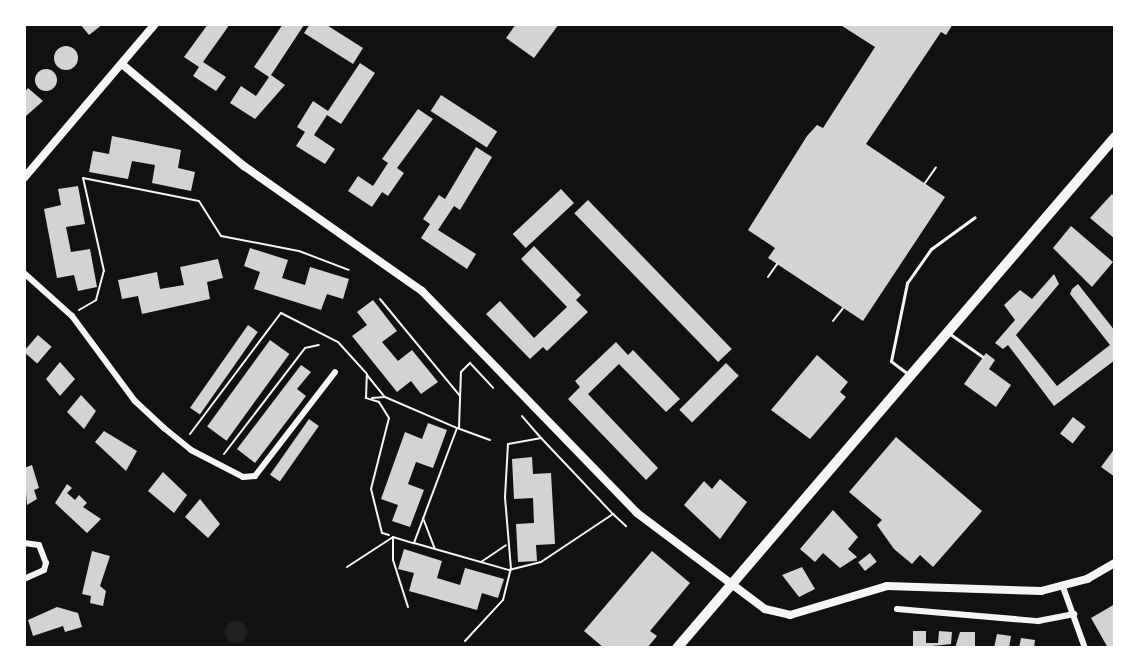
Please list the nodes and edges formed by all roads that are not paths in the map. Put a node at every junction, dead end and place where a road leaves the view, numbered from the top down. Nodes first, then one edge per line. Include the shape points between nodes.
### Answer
1 (155, 24) edge
2 (123, 65) junction
3 (1115, 137) edge
4 (24, 178) edge
5 (975, 217) dead end
6 (24, 273) edge
7 (949, 333) junction
8 (983, 357) dead end
9 (335, 372) dead end
10 (911, 376) junction
11 (24, 543) edge
12 (1115, 563) edge
13 (24, 579) edge
14 (732, 586) junction
15 (1063, 587) junction
16 (897, 609) dead end
17 (1074, 614) junction
18 (677, 648) edge
19 (1085, 648) edge

1 - 2 street
2 - 4 street
2 - 14 street via 244,166 422,291 637,513
3 - 7 main road
5 - 10 lane via 931,249 907,283 891,361
6 - 9 street via 72,316 135,401 183,444 243,477 255,476
7 - 8 lane
7 - 10 main road
10 - 14 main road
11 - 13 street via 39,545 46,563 44,570
12 - 15 street
14 - 15 street via 765,609 790,615 887,586 1022,591
14 - 18 main road
15 - 17 street
16 - 17 street via 1038,621
17 - 19 street

